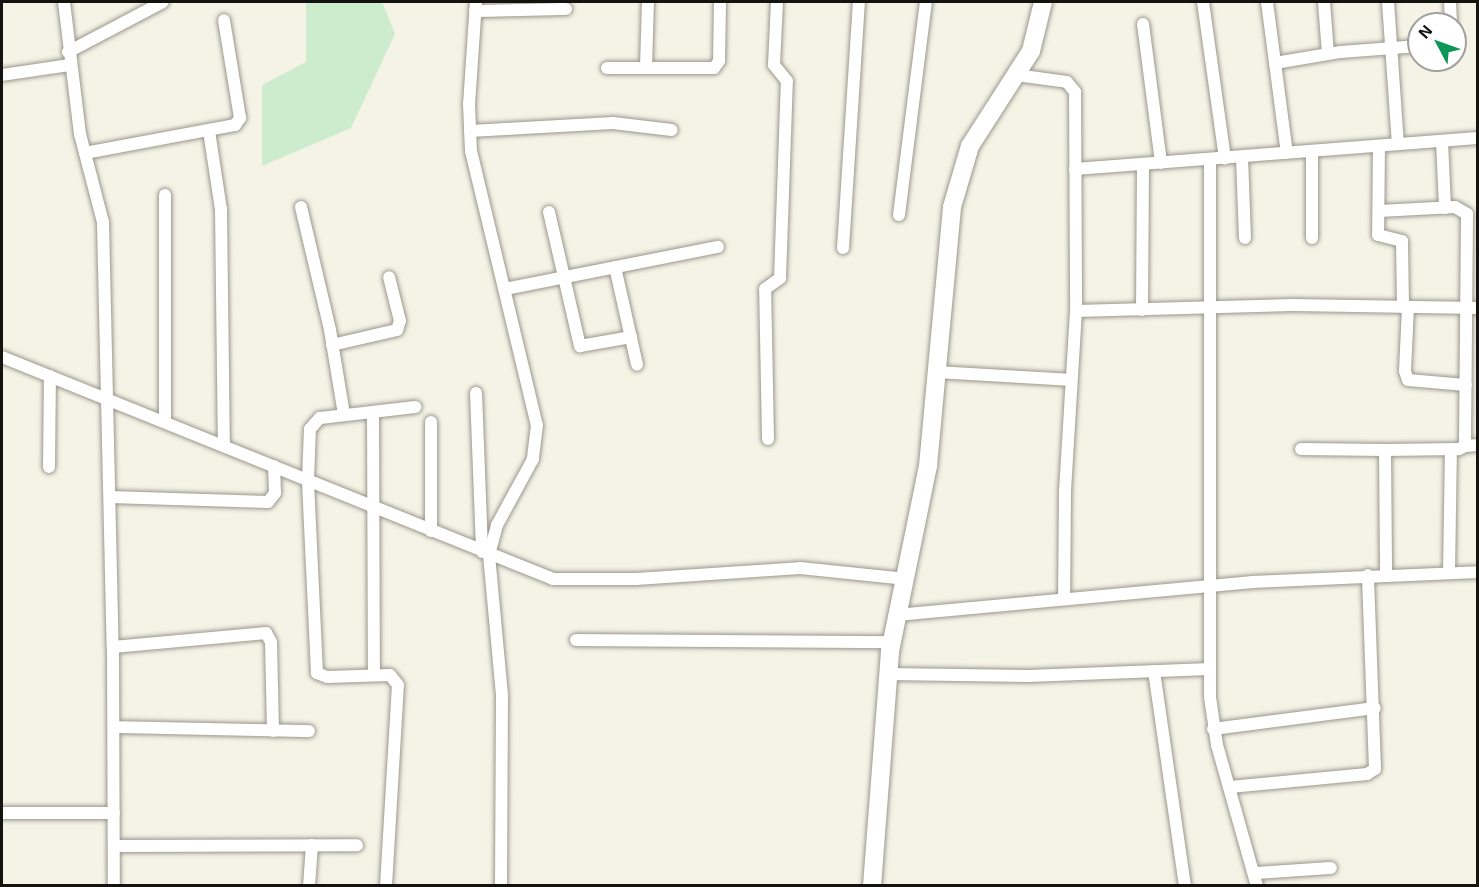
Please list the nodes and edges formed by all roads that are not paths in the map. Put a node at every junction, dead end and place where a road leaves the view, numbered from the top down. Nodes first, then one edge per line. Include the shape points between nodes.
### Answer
1 (64, 2) edge
2 (163, 2) edge
3 (648, 2) edge
4 (720, 2) edge
5 (777, 2) edge
6 (860, 2) edge
7 (926, 2) edge
8 (1042, 2) edge
9 (1203, 2) edge
10 (1267, 2) edge
11 (1324, 2) edge
12 (1388, 2) edge
13 (476, 6) edge
14 (566, 9) dead end
15 (224, 20) dead end
16 (1143, 24) dead end
17 (1407, 47) edge
18 (1390, 49) junction
19 (1328, 54) junction
20 (69, 58) junction
21 (1275, 63) junction
22 (607, 68) dead end
23 (646, 68) junction
24 (2, 75) edge
25 (1016, 75) junction
26 (672, 130) dead end
27 (209, 131) junction
28 (470, 131) junction
29 (1478, 138) edge
30 (1442, 141) junction
31 (1398, 144) junction
32 (1379, 146) junction
33 (1312, 151) junction
34 (85, 153) junction
35 (1287, 153) junction
36 (1242, 157) junction
37 (1224, 158) junction
38 (1210, 159) junction
39 (1161, 163) junction
40 (1143, 164) junction
41 (1076, 169) junction
42 (165, 195) dead end
43 (301, 207) dead end
44 (1445, 208) junction
45 (1379, 211) junction
46 (549, 212) dead end
47 (898, 214) dead end
48 (1245, 238) dead end
49 (1312, 238) dead end
50 (718, 247) dead end
51 (843, 248) dead end
52 (615, 267) junction
53 (390, 277) dead end
54 (564, 277) junction
55 (505, 289) junction
56 (1405, 307) junction
57 (1208, 308) junction
58 (1472, 308) edge
59 (1142, 310) junction
60 (1076, 311) junction
61 (630, 337) junction
62 (332, 345) junction
63 (2, 357) edge
64 (637, 365) dead end
65 (938, 372) junction
66 (50, 376) junction
67 (1071, 380) junction
68 (1466, 385) junction
69 (476, 393) dead end
70 (108, 399) junction
71 (415, 407) dead end
72 (373, 412) junction
73 (344, 415) junction
74 (165, 422) junction
75 (431, 422) dead end
76 (768, 439) dead end
77 (224, 446) junction
78 (1471, 446) edge
79 (1301, 449) dead end
80 (1386, 450) junction
81 (1451, 450) junction
82 (274, 466) junction
83 (49, 467) dead end
84 (308, 480) junction
85 (110, 497) junction
86 (375, 508) junction
87 (431, 531) junction
88 (486, 554) junction
89 (1478, 572) edge
90 (1449, 573) junction
91 (1368, 575) junction
92 (1386, 575) junction
93 (906, 579) junction
94 (1212, 585) junction
95 (1064, 598) junction
96 (897, 615) junction
97 (576, 640) dead end
98 (892, 642) junction
99 (113, 647) junction
100 (1210, 669) junction
101 (1154, 671) junction
102 (888, 674) junction
103 (374, 675) junction
104 (1375, 708) junction
105 (114, 727) junction
106 (1213, 729) junction
107 (273, 730) junction
108 (309, 731) dead end
109 (1230, 787) junction
110 (2, 813) edge
111 (114, 813) junction
112 (312, 845) junction
113 (357, 845) dead end
114 (114, 846) junction
115 (1331, 868) dead end
116 (1256, 879) edge
117 (114, 885) edge
118 (309, 885) edge
119 (386, 885) edge
120 (501, 885) edge
121 (872, 885) edge
122 (1185, 885) edge

1 - 20 street
2 - 20 street
3 - 23 street
4 - 23 street via 717,65 708,69
5 - 76 street via 774,65 787,81 780,278 765,289
6 - 51 street
7 - 47 street
8 - 25 street via 1031,51
9 - 37 street
10 - 21 street
11 - 19 street
12 - 18 street
13 - 14 street
13 - 28 street
15 - 27 street via 240,118 235,125
16 - 39 street
17 - 18 street
18 - 19 street
18 - 31 street
19 - 21 street
20 - 24 street
20 - 34 street
21 - 35 street
22 - 23 street
25 - 41 street via 1067,82 1074,87
25 - 65 street via 970,146 956,186
26 - 28 street via 613,123
27 - 34 street
27 - 77 street via 221,209
28 - 55 street via 474,166
29 - 30 street
30 - 31 street
30 - 44 street
31 - 32 street
32 - 33 street
32 - 45 street
33 - 35 street
33 - 49 street
34 - 70 street via 103,222
35 - 36 street
36 - 37 street
36 - 48 street
37 - 38 street
38 - 39 street
38 - 57 street
39 - 40 street
40 - 41 street
40 - 59 street
41 - 60 street
42 - 74 street
43 - 62 street
44 - 45 street
44 - 58 street via 1462,208 1467,214
45 - 56 street via 1380,238 1402,241
46 - 54 street
50 - 52 street
52 - 54 street
52 - 61 street
53 - 62 street via 400,321 397,330
54 - 55 street
54 - 61 street via 580,346
55 - 88 street via 533,404 537,443 527,476 497,525
56 - 57 street
56 - 58 street
56 - 68 street via 1408,380
57 - 59 street
57 - 94 street
58 - 68 street
59 - 60 street
60 - 67 street
61 - 64 street
62 - 73 street
63 - 66 street
65 - 67 street
65 - 93 street via 924,495
66 - 70 street
66 - 83 street
67 - 95 street
68 - 78 street
69 - 88 street
70 - 74 street
70 - 85 street
71 - 72 street
72 - 73 street
72 - 86 street
73 - 84 street via 312,423
74 - 77 street
75 - 87 street
77 - 82 street
78 - 81 street
79 - 80 street
80 - 81 street
80 - 92 street
81 - 90 street
82 - 84 street
82 - 85 street via 275,493 268,502
84 - 86 street
84 - 103 street via 317,673 327,677
85 - 99 street
86 - 87 street
86 - 103 street
87 - 88 street
88 - 93 street via 564,581 800,568
88 - 120 street via 502,696
89 - 90 street
90 - 92 street
91 - 92 street
91 - 94 street
91 - 104 street
93 - 96 street
94 - 95 street
94 - 100 street
95 - 96 street
96 - 98 street
97 - 98 street
98 - 102 street
99 - 105 street
99 - 107 street via 266,633 271,642
100 - 101 street
100 - 106 street
101 - 102 street via 1028,676
101 - 122 street
102 - 121 street
103 - 119 street via 390,675 398,685
104 - 106 street
104 - 109 street via 1377,764 1372,772
105 - 107 street
105 - 111 street
106 - 109 street
107 - 108 street
109 - 116 street
110 - 111 street
111 - 114 street
112 - 113 street
112 - 114 street
112 - 118 street
114 - 117 street
115 - 116 street

